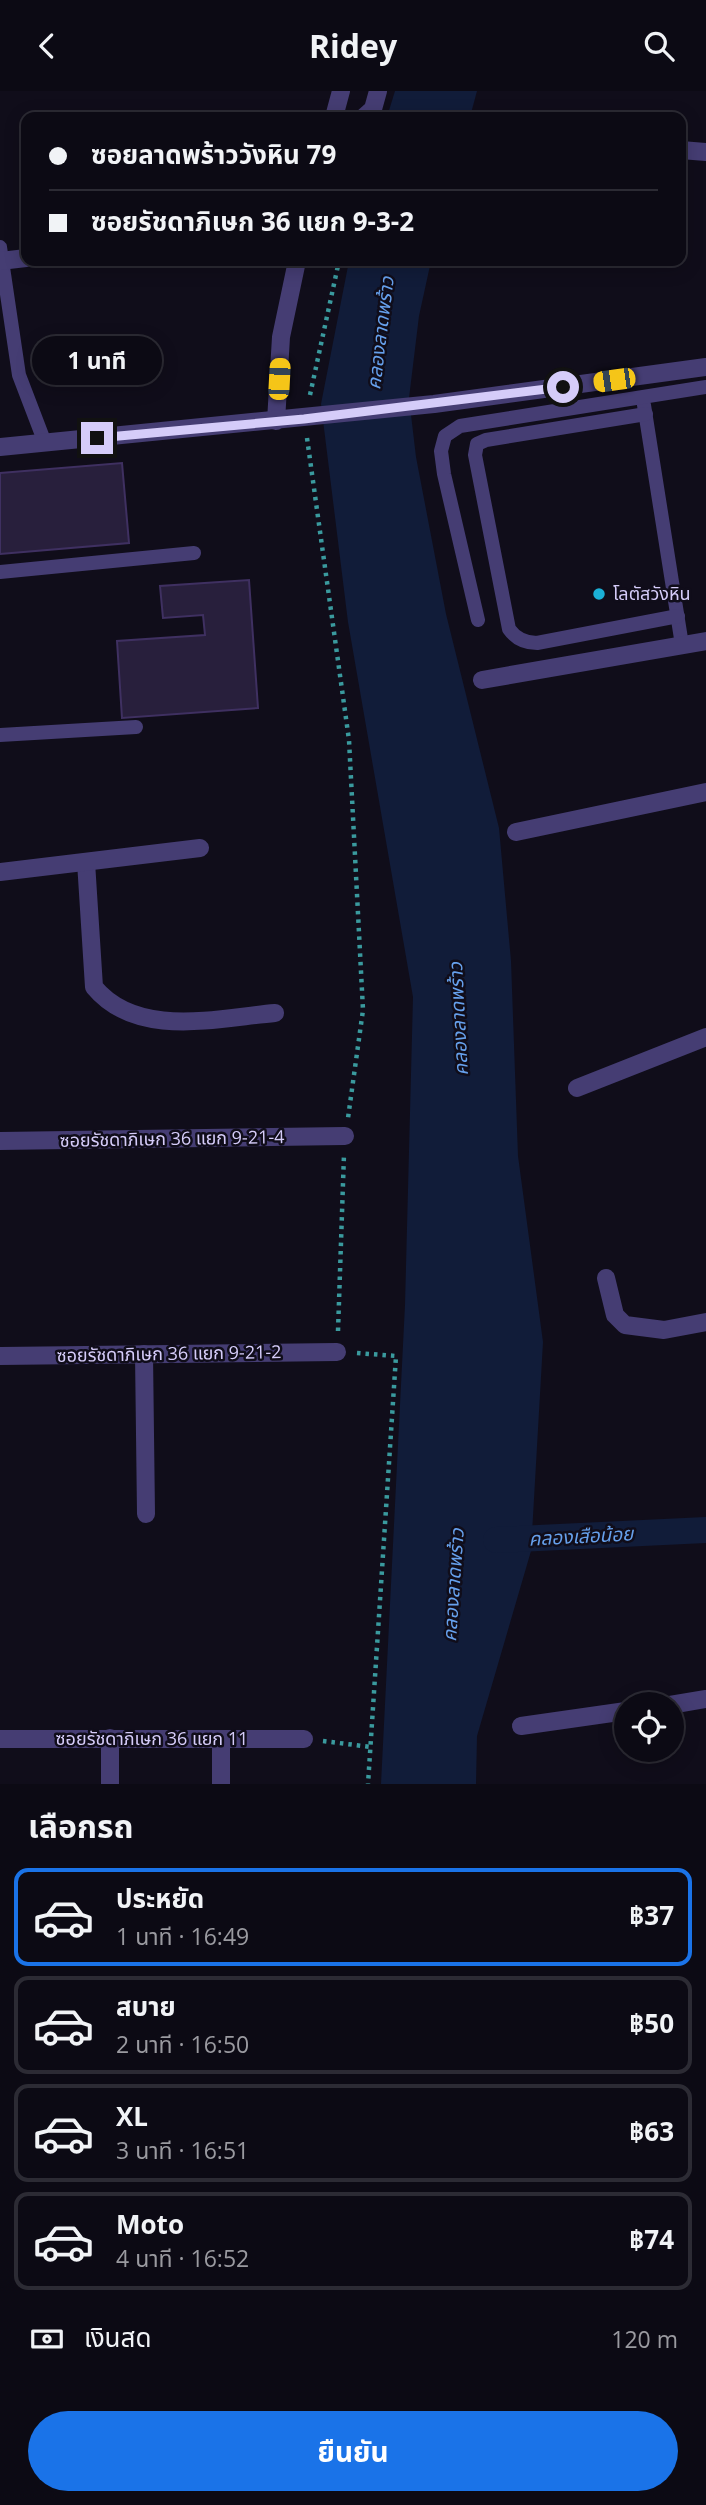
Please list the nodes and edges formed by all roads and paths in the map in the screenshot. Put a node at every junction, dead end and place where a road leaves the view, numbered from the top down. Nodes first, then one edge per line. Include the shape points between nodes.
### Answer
1 (341, 91) edge
2 (378, 91) edge
3 (335, 112) edge
4 (370, 112) edge
5 (686, 150) edge
6 (706, 152) edge
7 (1, 256) edge
8 (21, 258) edge
9 (296, 266) edge
10 (338, 266) edge
11 (706, 367) edge
12 (640, 376) junction
13 (706, 387) edge
14 (643, 396) junction
15 (646, 414) junction
16 (313, 417) junction
17 (276, 421) junction
18 (45, 443) junction
19 (0, 447) edge
20 (194, 553) dead end
21 (0, 572) edge
22 (678, 616) junction
23 (478, 620) dead end
24 (706, 641) edge
25 (682, 645) junction
26 (482, 680) dead end
27 (136, 727) dead end
28 (0, 735) edge
29 (706, 792) edge
30 (516, 832) dead end
31 (200, 848) dead end
32 (86, 862) junction
33 (0, 872) edge
34 (275, 1013) dead end
35 (706, 1037) edge
36 (577, 1088) dead end
37 (345, 1136) junction
38 (0, 1141) edge
39 (606, 1278) dead end
40 (706, 1322) edge
41 (337, 1352) junction
42 (144, 1354) junction
43 (0, 1356) edge
44 (146, 1514) dead end
45 (706, 1699) edge
46 (684, 1703) edge
47 (614, 1713) edge
48 (521, 1726) dead end
49 (110, 1738) junction
50 (0, 1739) edge
51 (221, 1739) junction
52 (304, 1739) joint
53 (370, 1747) junction
54 (110, 1784) edge
55 (221, 1784) edge
56 (368, 1784) edge

1 - 3 street
2 - 4 street
5 - 6 street
7 - 8 street
7 - 18 lane via 19,375
9 - 17 street via 281,337
10 - 16 path
11 - 12 street
12 - 14 lane
12 - 16 street
13 - 14 lane
14 - 15 lane
14 - 23 lane via 460,426 445,436 441,451 444,474
15 - 22 lane
15 - 22 lane via 486,440 477,445 475,455 513,635 537,643
16 - 17 street
16 - 37 path via 349,740 363,1010
17 - 18 street
18 - 19 street
20 - 21 lane
22 - 25 lane
24 - 25 street
25 - 26 street
27 - 28 lane
29 - 30 street
31 - 32 street
32 - 33 street
32 - 34 street via 94,987 105,1000 142,1018 177,1022
35 - 36 street
37 - 38 street, ซอยรัชดาภิเษก 36 แยก 9-21-4
37 - 41 path
39 - 40 street via 615,1315 625,1325 664,1329
41 - 42 street, ซอยรัชดาภิเษก 36 แยก 9-21-2
41 - 53 path via 396,1356
42 - 43 street, ซอยรัชดาภิเษก 36 แยก 9-21-2
42 - 44 street
45 - 46 street
47 - 48 street
49 - 50 street, ซอยรัชดาภิเษก 36 แยก 11
49 - 51 street, ซอยรัชดาภิเษก 36 แยก 11
49 - 54 street
51 - 52 street, ซอยรัชดาภิเษก 36 แยก 11
51 - 55 street
52 - 53 path
53 - 56 path

